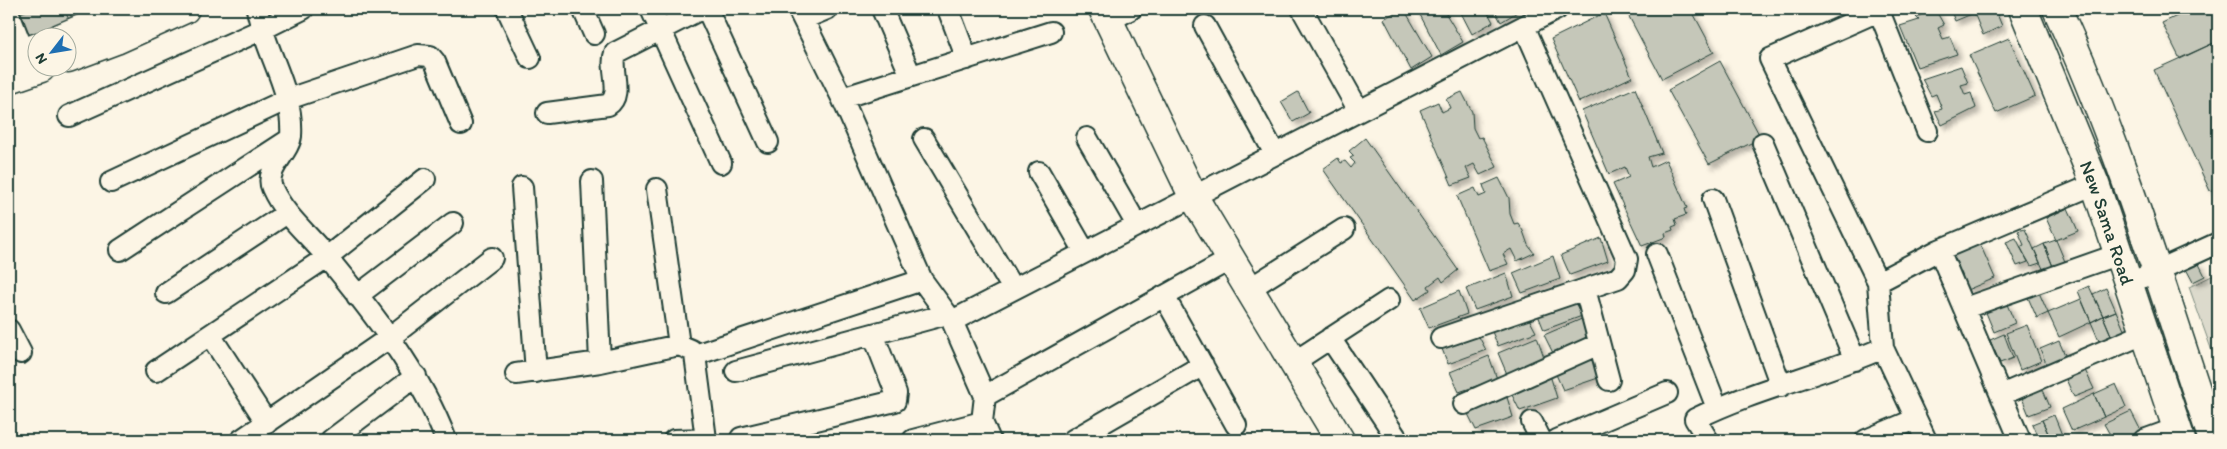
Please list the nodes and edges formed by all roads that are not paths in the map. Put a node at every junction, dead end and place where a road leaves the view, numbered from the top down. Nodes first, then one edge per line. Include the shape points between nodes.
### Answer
1 (129, 9) edge
2 (185, 9) edge
3 (257, 9) edge
4 (302, 9) edge
5 (507, 9) edge
6 (583, 9) edge
7 (651, 9) edge
8 (701, 9) edge
9 (707, 9) edge
10 (827, 9) edge
11 (882, 9) edge
12 (948, 9) edge
13 (1302, 9) edge
14 (1557, 9) edge
15 (2023, 9) edge
16 (2058, 9) edge
17 (1881, 10) edge
18 (1114, 13) edge
19 (9, 14) edge
20 (800, 14) edge
21 (1205, 26) dead end
22 (1524, 26) junction
23 (78, 30) edge
24 (261, 30) junction
25 (661, 30) junction
26 (1051, 32) dead end
27 (594, 34) dead end
28 (78, 54) edge
29 (530, 58) dead end
30 (967, 59) junction
31 (25, 62) edge
32 (911, 76) junction
33 (842, 98) junction
34 (288, 99) junction
35 (1359, 110) junction
36 (547, 113) dead end
37 (69, 116) dead end
38 (461, 124) dead end
39 (1927, 132) dead end
40 (291, 138) junction
41 (1087, 138) dead end
42 (924, 140) dead end
43 (768, 142) dead end
44 (1763, 143) dead end
45 (1275, 154) junction
46 (721, 163) dead end
47 (1039, 172) dead end
48 (425, 179) dead end
49 (592, 181) dead end
50 (112, 182) dead end
51 (2095, 184) junction
52 (522, 186) dead end
53 (657, 189) dead end
54 (1193, 196) junction
55 (1714, 199) dead end
56 (287, 213) junction
57 (453, 223) dead end
58 (1137, 225) junction
59 (1344, 229) dead end
60 (2218, 244) edge
61 (120, 250) dead end
62 (1940, 250) junction
63 (1085, 252) junction
64 (1657, 254) dead end
65 (2119, 254) junction
66 (327, 257) junction
67 (492, 258) dead end
68 (1231, 259) junction
69 (2156, 272) junction
70 (922, 280) junction
71 (1878, 282) junction
72 (2128, 284) junction
73 (1013, 289) junction
74 (1249, 289) junction
75 (1585, 289) junction
76 (166, 293) dead end
77 (357, 296) junction
78 (1164, 296) junction
79 (1390, 300) dead end
80 (1965, 308) junction
81 (949, 317) junction
82 (9, 330) edge
83 (2146, 333) junction
84 (873, 334) junction
85 (210, 335) junction
86 (389, 338) junction
87 (1330, 338) junction
88 (1441, 338) dead end
89 (1599, 344) junction
90 (1883, 348) junction
91 (687, 350) junction
92 (21, 353) dead end
93 (1855, 360) junction
94 (600, 362) junction
95 (1294, 362) junction
96 (1203, 365) junction
97 (156, 371) dead end
98 (736, 371) dead end
99 (536, 372) junction
100 (516, 374) dead end
101 (416, 376) junction
102 (1609, 380) dead end
103 (1781, 386) junction
104 (1667, 393) dead end
105 (2001, 395) junction
106 (985, 396) junction
107 (1464, 404) dead end
108 (1717, 408) junction
109 (1916, 419) junction
110 (982, 422) junction
111 (1532, 422) dead end
112 (267, 423) junction
113 (1236, 425) dead end
114 (2179, 434) edge
115 (741, 438) dead end
116 (241, 440) edge
117 (331, 440) edge
118 (446, 440) edge
119 (674, 440) edge
120 (913, 440) edge
121 (990, 440) edge
122 (1073, 440) edge
123 (1340, 440) edge
124 (1398, 440) edge
125 (1541, 440) edge
126 (1557, 440) edge
127 (1708, 440) edge
128 (1866, 440) edge
129 (1926, 440) edge
130 (2020, 440) edge
131 (2144, 440) edge
132 (2213, 440) edge

1 - 23 main road
2 - 28 main road
3 - 24 street
4 - 24 street
5 - 29 street
6 - 27 street
7 - 25 street
8 - 25 street
9 - 43 street
10 - 20 street
11 - 32 street
12 - 30 street
13 - 35 street
14 - 22 street
15 - 51 main road, New Sama Road
16 - 69 main road, New Sama Road via 2124,174
17 - 39 street
17 - 71 street via 1770,58
18 - 54 main road
19 - 31 street
20 - 33 street
21 - 45 street
22 - 35 street
22 - 75 street via 1626,259 1626,270 1618,278
24 - 34 street
24 - 37 street
25 - 36 street via 615,53 612,60 616,96 608,105
25 - 46 street
26 - 30 street
30 - 32 street
32 - 33 street
33 - 70 street
34 - 38 street via 424,55 435,62
34 - 40 street
34 - 50 street
35 - 45 street
40 - 56 street via 271,175 271,186
40 - 61 street
41 - 58 street
42 - 73 street
44 - 93 street
45 - 54 street
47 - 63 street
48 - 66 street
49 - 94 street
51 - 62 street
51 - 65 main road, New Sama Road
52 - 99 street
53 - 91 street
54 - 58 street
54 - 68 main road
55 - 103 street
56 - 66 street
56 - 76 street
57 - 77 street
58 - 63 street
59 - 74 street
60 - 69 street
62 - 71 street
62 - 80 street
63 - 73 street
64 - 108 street
65 - 72 main road, New Sama Road
65 - 80 street
66 - 77 street
66 - 85 street
67 - 86 street
68 - 74 main road
68 - 78 street
69 - 72 street
69 - 132 main road, New Sama Road
70 - 81 street
70 - 91 street
71 - 90 street
72 - 83 main road, New Sama Road
73 - 81 street
74 - 95 main road
75 - 88 street
75 - 89 street
77 - 86 street
78 - 96 street
78 - 106 street
79 - 87 street
80 - 105 street
81 - 84 street
81 - 106 street
82 - 92 street
83 - 105 street
83 - 114 main road, New Sama Road
84 - 98 street
84 - 115 street via 896,393 895,401
85 - 97 street
85 - 112 street
86 - 101 street
86 - 112 street
87 - 95 street
87 - 124 street
89 - 102 street
89 - 107 street
90 - 93 street
90 - 109 street
91 - 94 street
91 - 119 street via 706,438
93 - 103 street
94 - 99 street
95 - 123 main road
96 - 113 street
96 - 122 street
99 - 100 street
101 - 117 street
101 - 118 street via 438,417
103 - 108 street
104 - 126 street
105 - 130 street
106 - 110 street
108 - 127 street via 1695,419
109 - 128 street
109 - 129 street
110 - 120 street
110 - 121 street
111 - 125 street
112 - 116 street
114 - 131 street

